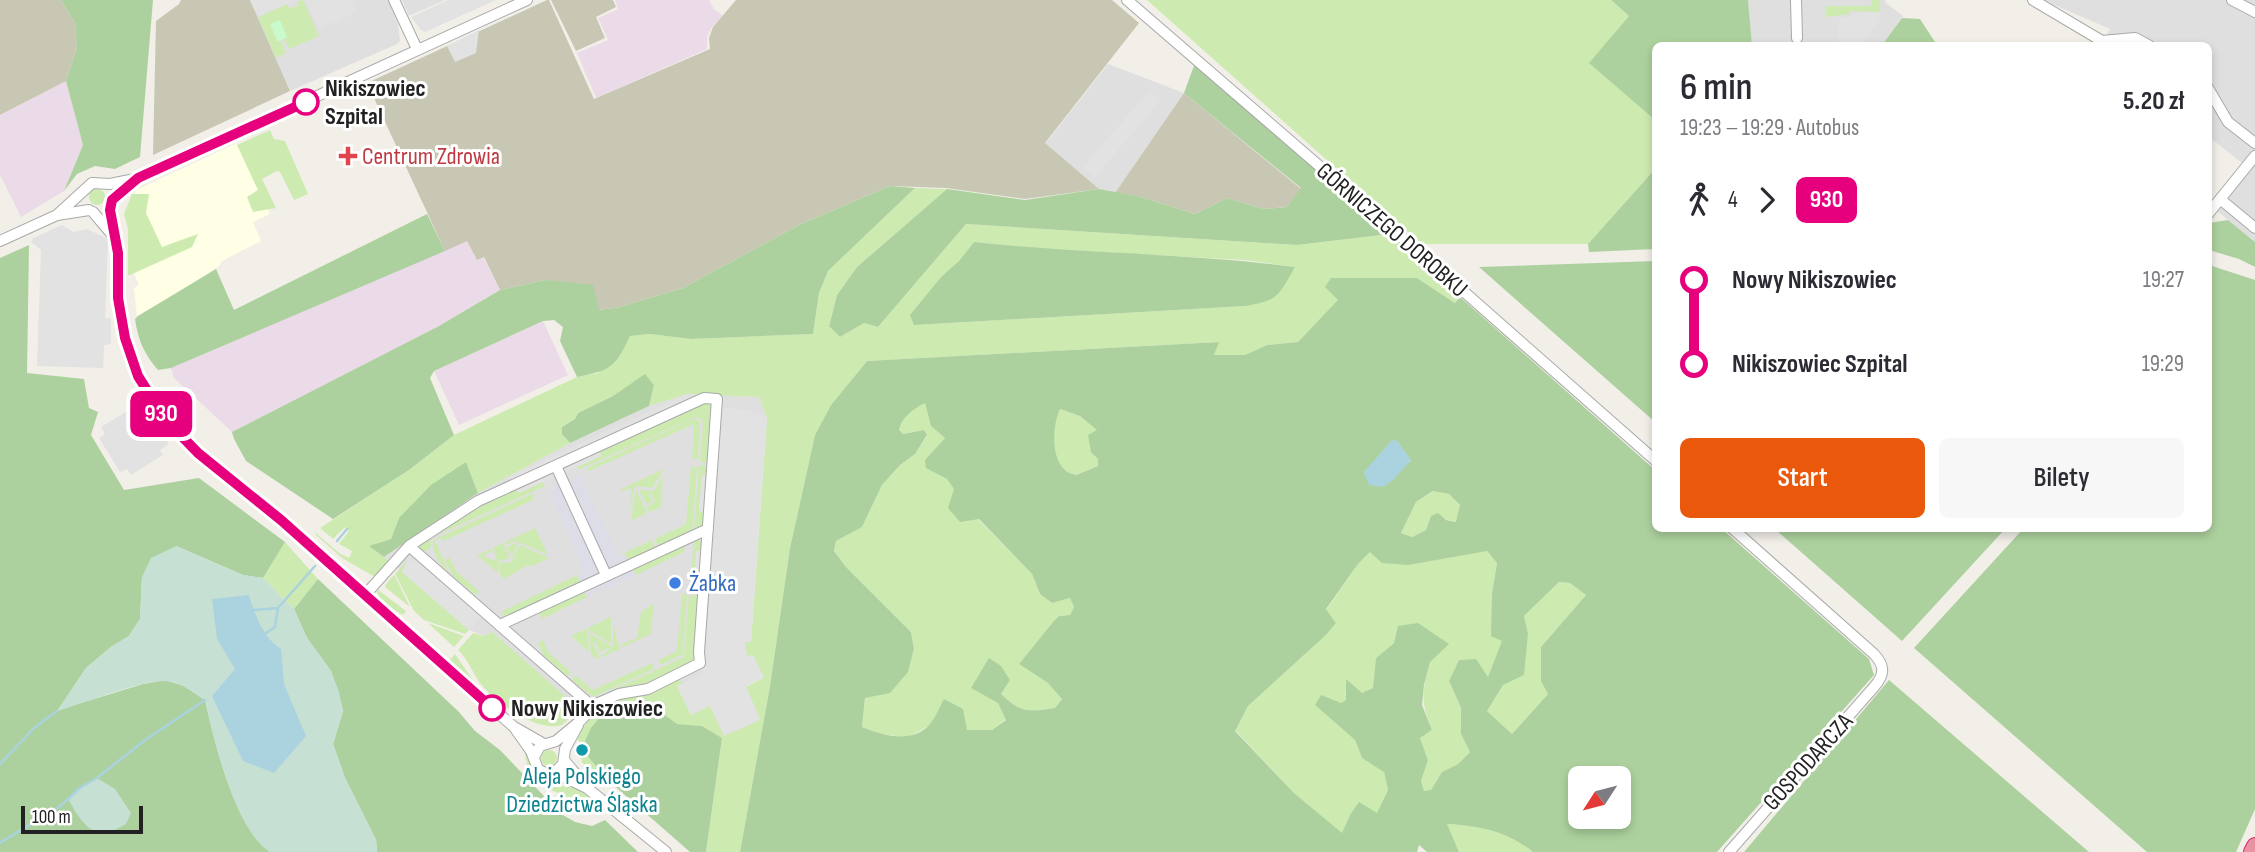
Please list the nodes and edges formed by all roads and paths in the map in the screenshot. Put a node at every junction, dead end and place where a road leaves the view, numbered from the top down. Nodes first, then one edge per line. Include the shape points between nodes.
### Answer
1 (394, 0) edge
2 (527, 0) edge
3 (1127, 0) edge
4 (1796, 0) edge
5 (2034, 0) edge
6 (2232, 0) edge
7 (2255, 12) edge
8 (1797, 38) dead end
9 (2142, 42) edge
10 (417, 49) junction
11 (2212, 95) edge
12 (2255, 143) edge
13 (2255, 156) edge
14 (138, 178) junction
15 (105, 184) junction
16 (83, 193) junction
17 (2220, 199) junction
18 (111, 202) junction
19 (2212, 209) edge
20 (91, 211) junction
21 (57, 215) junction
22 (2255, 228) edge
23 (115, 238) junction
24 (0, 241) edge
25 (1652, 457) edge
26 (556, 466) junction
27 (708, 529) junction
28 (1737, 532) edge
29 (409, 546) junction
30 (606, 575) junction
31 (365, 595) junction
32 (500, 626) junction
33 (593, 706) junction
34 (579, 722) junction
35 (514, 727) junction
36 (547, 744) junction
37 (534, 757) junction
38 (564, 757) junction
39 (554, 773) junction
40 (587, 788) junction
41 (2255, 846) edge
42 (666, 852) edge
43 (1729, 852) edge
44 (2252, 852) edge

1 - 10 street
2 - 10 street
3 - 25 street, GÓRNICZEGO DOROBKU
4 - 8 street
5 - 9 street via 2102,41 2135,38
6 - 7 street
10 - 14 street
11 - 12 street via 2228,122
13 - 17 street
14 - 15 street
14 - 18 street
15 - 16 street via 92,183
15 - 18 street
16 - 20 street via 83,202
16 - 21 street
17 - 19 street
17 - 22 street
18 - 20 street via 103,211
18 - 23 street
20 - 21 street
20 - 23 street
21 - 24 street
23 - 31 street via 125,338 138,376 156,407 190,446
26 - 27 street via 704,398 717,399
26 - 29 street via 478,501
26 - 30 street
27 - 30 street
27 - 33 street via 700,663 648,689 619,694
28 - 43 street, GOSPODARCZA via 1874,654 1884,670
29 - 31 street
29 - 32 street
30 - 32 street
31 - 35 street
32 - 33 street
33 - 34 street
34 - 36 street
34 - 38 street
35 - 36 street
35 - 37 street
36 - 37 street via 537,749
36 - 38 street via 557,746
37 - 39 street via 541,772
38 - 39 street
38 - 40 street
39 - 40 street
40 - 42 street
41 - 44 highway

